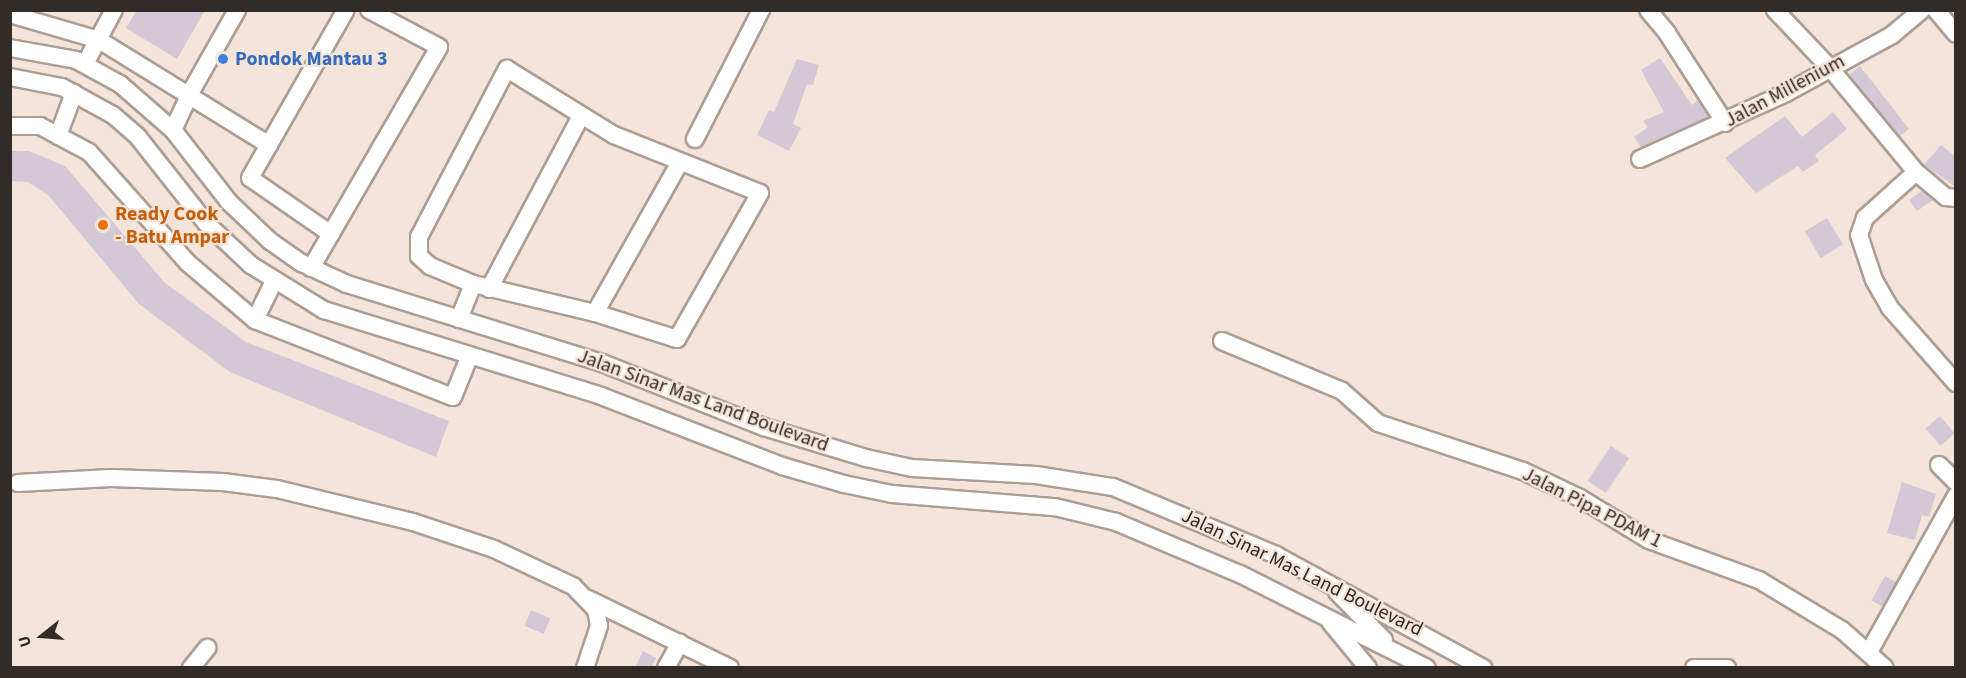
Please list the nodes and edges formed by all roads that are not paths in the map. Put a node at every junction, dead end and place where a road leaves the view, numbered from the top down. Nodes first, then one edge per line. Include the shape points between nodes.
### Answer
1 (114, 10) edge
2 (237, 10) edge
3 (346, 10) edge
4 (369, 10) edge
5 (761, 10) edge
6 (1648, 10) edge
7 (1775, 10) edge
8 (1922, 10) edge
9 (1936, 10) edge
10 (15, 13) edge
11 (1956, 34) edge
12 (99, 40) junction
13 (10, 48) edge
14 (86, 64) junction
15 (1830, 68) junction
16 (10, 77) edge
17 (74, 93) junction
18 (189, 95) junction
19 (581, 116) junction
20 (1725, 123) junction
21 (10, 126) edge
22 (173, 130) junction
23 (58, 136) junction
24 (695, 139) dead end
25 (269, 146) junction
26 (1640, 159) dead end
27 (680, 162) junction
28 (1916, 172) junction
29 (1956, 198) edge
30 (331, 234) junction
31 (311, 268) junction
32 (274, 281) junction
33 (481, 287) junction
34 (435, 313) junction
35 (595, 313) junction
36 (459, 319) junction
37 (255, 320) junction
38 (428, 341) junction
39 (1222, 341) dead end
40 (470, 355) junction
41 (1956, 382) edge
42 (1939, 465) dead end
43 (1956, 482) edge
44 (18, 483) dead end
45 (1956, 496) edge
46 (1329, 582) junction
47 (588, 599) junction
48 (1326, 618) junction
49 (680, 643) junction
50 (207, 648) dead end
51 (1391, 648) junction
52 (1869, 652) junction
53 (1701, 667) edge
54 (191, 668) edge
55 (585, 668) edge
56 (666, 668) edge
57 (730, 668) edge
58 (1368, 668) edge
59 (1406, 668) edge
60 (1427, 668) edge
61 (1483, 668) edge
62 (1727, 668) edge
63 (1886, 668) edge

1 - 12 street
2 - 18 street
3 - 25 street
4 - 30 street via 439,47
5 - 24 street
6 - 20 street
7 - 15 street
8 - 15 street, Jalan Millenium via 1892,35
9 - 11 street
10 - 12 street
12 - 14 street
12 - 18 street
13 - 14 street, Jalan Sinar Mas Land Boulevard
14 - 22 street, Jalan Sinar Mas Land Boulevard via 147,104
15 - 20 street, Jalan Millenium
15 - 28 street
16 - 17 street, Jalan Sinar Mas Land Boulevard
17 - 23 street
17 - 32 street, Jalan Sinar Mas Land Boulevard via 113,115 138,137 207,223
18 - 22 street
18 - 25 street
19 - 27 street via 614,135
19 - 33 street
19 - 33 street via 507,69 419,237 419,256 430,266
20 - 26 street, Jalan Millenium
21 - 23 street via 40,126
22 - 31 street, Jalan Sinar Mas Land Boulevard via 229,202 270,241
23 - 37 street via 89,152 188,263
25 - 30 street via 250,178
27 - 35 street
27 - 35 street via 760,193 677,339
28 - 29 street via 1946,197
28 - 41 street via 1865,218 1859,235 1874,280 1890,308
30 - 31 street
31 - 34 street, Jalan Sinar Mas Land Boulevard
32 - 37 street
32 - 38 street, Jalan Sinar Mas Land Boulevard via 324,310
33 - 35 street
33 - 36 street
34 - 36 street, Jalan Sinar Mas Land Boulevard
34 - 38 street
36 - 46 street, Jalan Sinar Mas Land Boulevard via 602,363 764,427 866,458 912,468 1036,475 1113,487 1265,550
37 - 40 street via 453,397
38 - 40 street, Jalan Sinar Mas Land Boulevard
39 - 52 street, Jalan Pipa PDAM 1 via 1342,391 1378,423 1523,471 1580,498 1649,540 1759,580 1842,630
40 - 48 street, Jalan Sinar Mas Land Boulevard via 602,396 782,466 844,484 892,494 1055,507 1116,522 1240,574
42 - 43 street
44 - 47 street via 111,478 223,482 277,489 413,522 494,549 573,586
45 - 52 street
46 - 51 street
46 - 61 street, Jalan Sinar Mas Land Boulevard
47 - 49 street
47 - 55 street via 596,610 599,626
48 - 51 street, Jalan Sinar Mas Land Boulevard
48 - 58 street, Jalan Sinar Mas Land Boulevard
49 - 56 street
49 - 57 street
50 - 54 street
51 - 59 street
51 - 60 street, Jalan Sinar Mas Land Boulevard
52 - 63 street, Jalan Pipa PDAM 1
53 - 62 street

